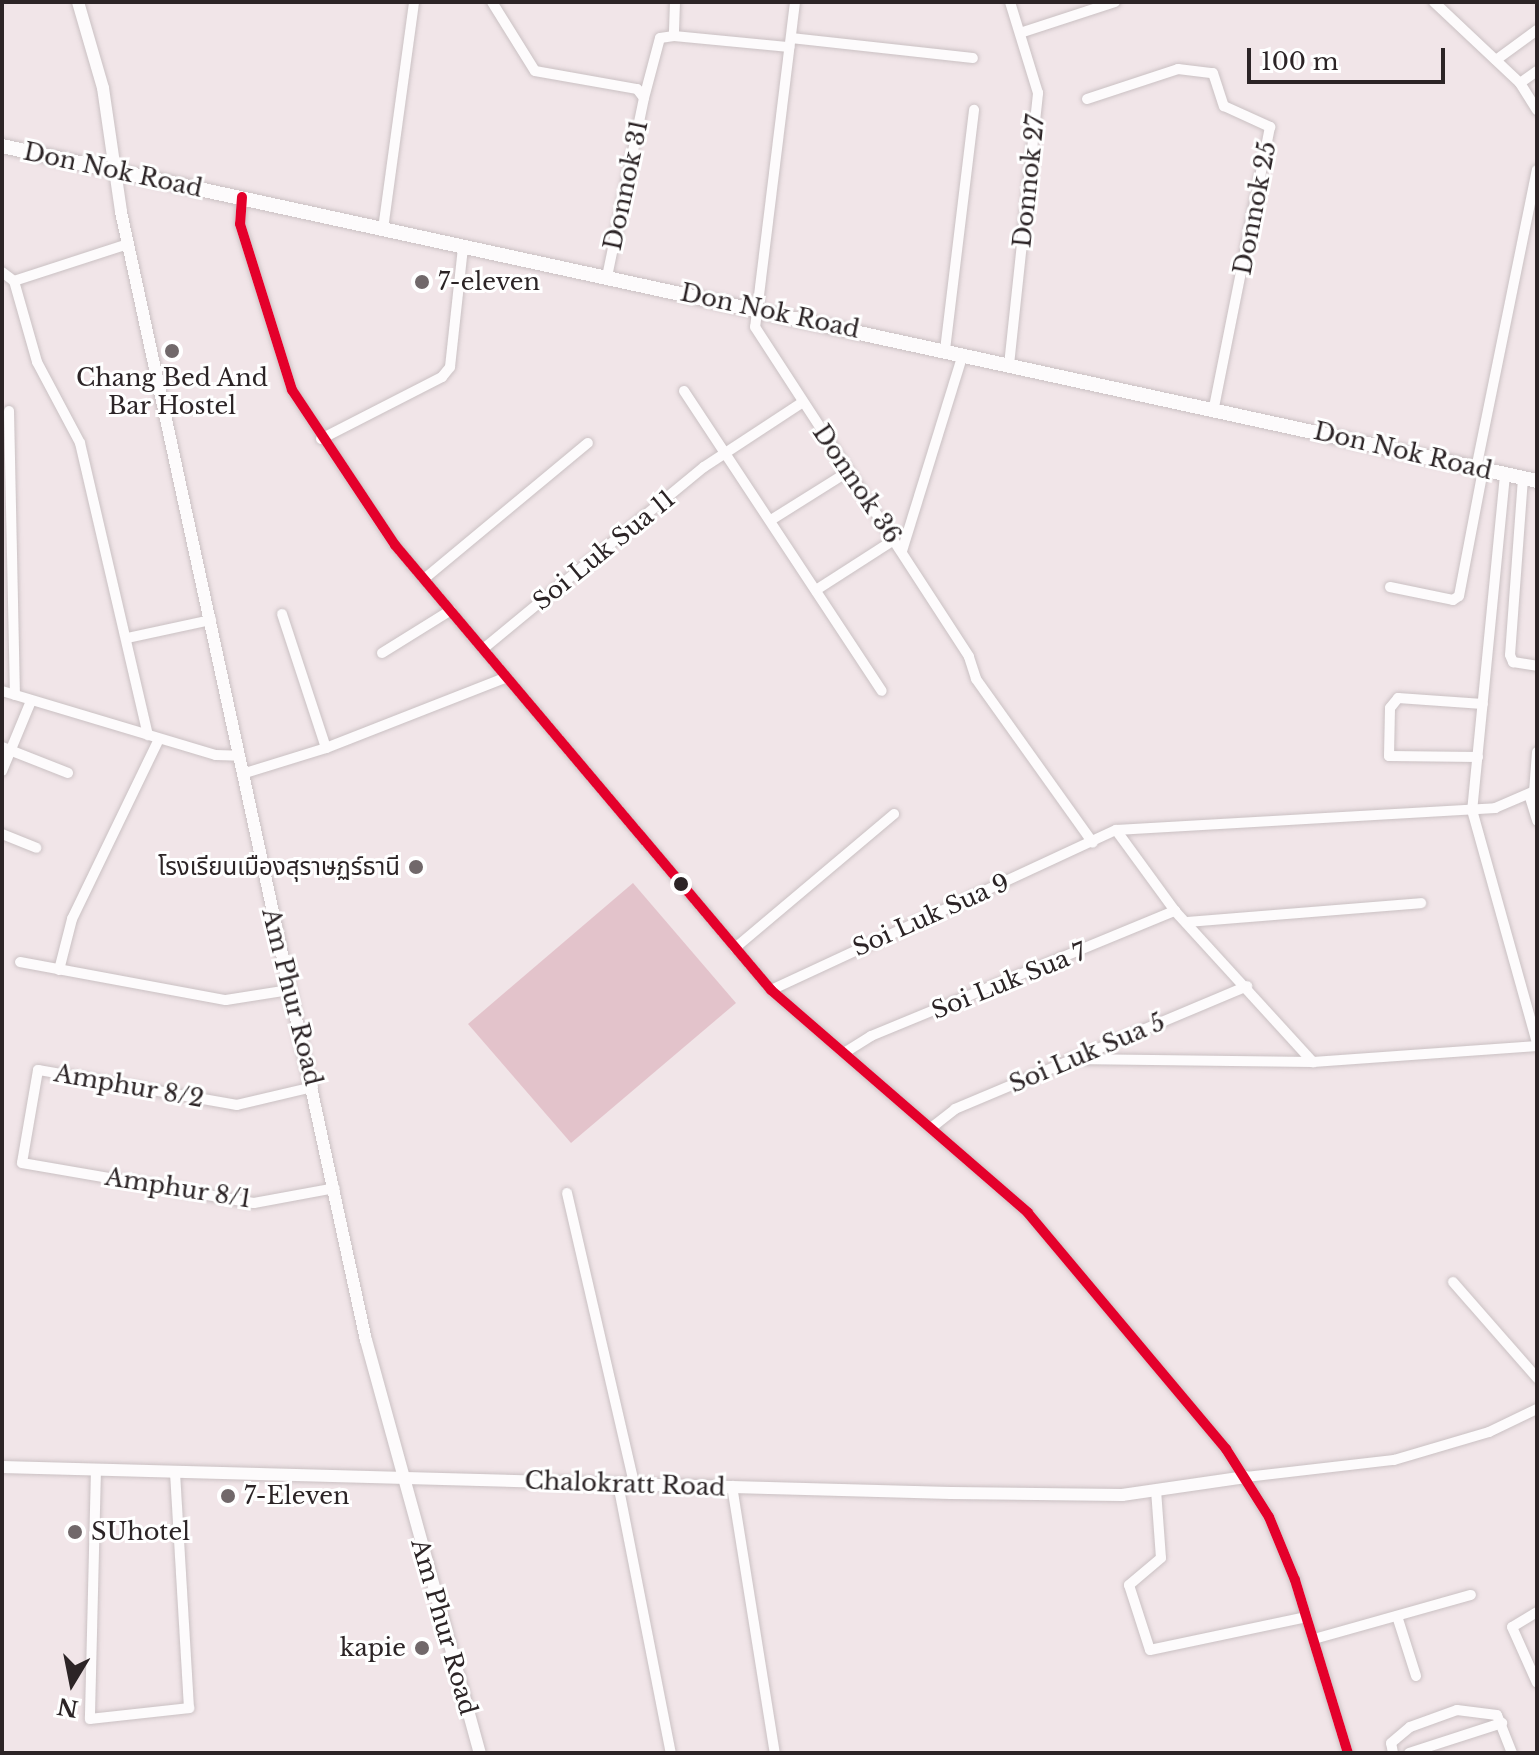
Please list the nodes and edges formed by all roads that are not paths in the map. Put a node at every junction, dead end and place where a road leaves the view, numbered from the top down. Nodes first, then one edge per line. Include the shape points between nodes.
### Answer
1 (78, 2) edge
2 (414, 2) edge
3 (492, 2) edge
4 (675, 2) edge
5 (795, 2) edge
6 (1010, 2) edge
7 (1115, 2) edge
8 (1434, 2) edge
9 (1537, 30) edge
10 (1020, 33) junction
11 (674, 36) junction
12 (790, 43) junction
13 (973, 58) dead end
14 (1496, 60) junction
15 (1537, 71) edge
16 (1520, 83) junction
17 (644, 98) junction
18 (1087, 99) dead end
19 (974, 110) dead end
20 (1537, 110) edge
21 (2, 146) edge
22 (118, 169) junction
23 (1537, 170) edge
24 (242, 197) junction
25 (383, 229) junction
26 (128, 244) junction
27 (463, 247) junction
28 (2, 272) edge
29 (607, 276) junction
30 (14, 281) junction
31 (758, 308) junction
32 (945, 350) junction
33 (963, 354) junction
34 (1009, 365) junction
35 (684, 391) dead end
36 (803, 402) junction
37 (1214, 408) junction
38 (9, 411) dead end
39 (321, 439) junction
40 (588, 443) dead end
41 (726, 453) junction
42 (1480, 469) junction
43 (849, 471) junction
44 (1505, 475) junction
45 (1530, 480) edge
46 (5, 491) edge
47 (771, 520) junction
48 (894, 540) junction
49 (902, 551) junction
50 (424, 579) junction
51 (1390, 587) dead end
52 (816, 590) junction
53 (451, 610) junction
54 (282, 614) dead end
55 (211, 620) junction
56 (127, 638) junction
57 (483, 649) junction
58 (382, 653) dead end
59 (1537, 666) edge
60 (507, 677) junction
61 (2, 691) edge
62 (882, 691) dead end
63 (15, 695) junction
64 (31, 701) junction
65 (1483, 704) junction
66 (154, 737) junction
67 (326, 748) junction
68 (6, 749) edge
69 (1537, 752) edge
70 (239, 756) junction
71 (1478, 757) junction
72 (2, 771) edge
73 (68, 773) dead end
74 (242, 774) junction
75 (1533, 792) edge
76 (1472, 810) junction
77 (894, 814) dead end
78 (1537, 821) edge
79 (1116, 830) junction
80 (2, 834) edge
81 (1093, 843) junction
82 (36, 848) dead end
83 (1421, 903) dead end
84 (1175, 911) junction
85 (1186, 922) junction
86 (735, 948) junction
87 (20, 962) dead end
88 (59, 970) junction
89 (1247, 986) junction
90 (289, 990) junction
91 (771, 990) junction
92 (1537, 1044) edge
93 (844, 1053) junction
94 (1071, 1059) junction
95 (1313, 1062) junction
96 (313, 1087) junction
97 (931, 1128) junction
98 (22, 1163) joint
99 (335, 1188) junction
100 (567, 1193) dead end
101 (1453, 1282) dead end
102 (1537, 1378) edge
103 (1537, 1409) edge
104 (2, 1467) edge
105 (96, 1469) junction
106 (175, 1472) junction
107 (1246, 1477) junction
108 (403, 1480) junction
109 (618, 1484) junction
110 (634, 1484) junction
111 (732, 1486) junction
112 (1156, 1490) junction
113 (1471, 1595) dead end
114 (1537, 1612) edge
115 (1397, 1616) junction
116 (1307, 1617) junction
117 (1314, 1639) junction
118 (1416, 1676) dead end
119 (1537, 1683) edge
120 (1502, 1723) junction
121 (480, 1753) edge
122 (671, 1753) edge
123 (775, 1753) edge
124 (1348, 1753) edge
125 (1393, 1753) edge
126 (1409, 1753) edge
127 (1512, 1753) edge

1 - 22 street, Am Phur Road via 103,88
2 - 25 street
3 - 17 street, Donnok 31 via 535,71 637,89
4 - 11 street
5 - 12 street, Donnok 36
6 - 10 street, Donnok 27
7 - 10 street
8 - 14 street
9 - 14 street
10 - 34 street, Donnok 27 via 1038,93
11 - 12 street
11 - 17 street via 660,38
12 - 13 street
12 - 31 street, Donnok 36
14 - 16 street
15 - 16 street
16 - 20 street
17 - 29 street, Donnok 31
18 - 37 street, Donnok 25 via 1178,69 1213,73 1224,106 1270,127
19 - 32 street
21 - 22 main road, Don Nok Road
22 - 24 main road, Don Nok Road
22 - 26 street, Am Phur Road
23 - 42 street
24 - 25 main road, Don Nok Road
24 - 39 street via 240,224 292,390
25 - 27 main road, Don Nok Road
26 - 30 street
26 - 55 street, Am Phur Road
27 - 29 main road, Don Nok Road
27 - 39 street via 450,367 442,377
28 - 30 street
29 - 31 main road, Don Nok Road
30 - 56 street via 37,362 80,443
31 - 32 main road, Don Nok Road
31 - 36 street, Donnok 36 via 755,327
32 - 33 main road, Don Nok Road
33 - 34 main road, Don Nok Road
33 - 49 street
34 - 37 main road, Don Nok Road
35 - 41 street
36 - 41 street, Soi Luk Sua 11
36 - 43 street, Donnok 36
37 - 42 main road, Don Nok Road
38 - 46 street
39 - 50 street
40 - 50 street
41 - 47 street
41 - 57 street, Soi Luk Sua 11
42 - 44 main road, Don Nok Road
42 - 51 street via 1459,596 1453,600
43 - 47 street
43 - 48 street, Donnok 36
44 - 45 main road, Don Nok Road
44 - 65 street
45 - 59 street via 1510,655 1513,662
46 - 63 street
47 - 52 street
48 - 49 street, Donnok 36
48 - 52 street
49 - 81 street, Donnok 36 via 969,657 976,679
50 - 53 street
52 - 62 street
53 - 57 street
53 - 58 street
54 - 67 street
55 - 56 street
55 - 70 street, Am Phur Road
56 - 66 street
57 - 60 street
60 - 67 street
60 - 86 street
61 - 63 street
63 - 64 street
64 - 66 street
64 - 68 street
65 - 71 street
65 - 71 street via 1398,698 1390,708 1389,756
66 - 70 street via 216,755
66 - 88 street via 72,919
67 - 74 street
68 - 72 street
68 - 73 street
69 - 75 street
70 - 74 street, Am Phur Road
71 - 76 street
74 - 90 street, Am Phur Road
75 - 76 street via 1495,808
75 - 78 street
76 - 79 street
76 - 92 street
77 - 86 street
79 - 81 street, Soi Luk Sua 9
79 - 84 street
80 - 82 street
81 - 91 street, Soi Luk Sua 9
83 - 85 street
84 - 85 street
84 - 93 street, Soi Luk Sua 7 via 871,1036
85 - 89 street
86 - 91 street
87 - 88 street
88 - 90 street via 226,1000
89 - 94 street, Soi Luk Sua 5
89 - 95 street
90 - 96 street, Am Phur Road
91 - 93 street
92 - 95 street
93 - 97 street
94 - 95 street
94 - 97 street, Soi Luk Sua 5 via 955,1109
96 - 98 street, Amphur 8/2 via 237,1105 38,1070
96 - 99 street, Am Phur Road
97 - 107 street via 1028,1213
98 - 99 street, Amphur 8/1 via 254,1203
99 - 108 street, Am Phur Road via 366,1340
100 - 110 street
101 - 102 street
103 - 107 street via 1489,1432 1394,1460
104 - 105 street, Chalokratt Road
105 - 106 street, Chalokratt Road
105 - 106 street via 90,1719 189,1708
106 - 108 street, Chalokratt Road
107 - 112 street, Chalokratt Road
107 - 116 street via 1269,1517
108 - 109 street, Chalokratt Road
108 - 121 street, Am Phur Road
109 - 110 street, Chalokratt Road
109 - 122 street
110 - 111 street, Chalokratt Road
111 - 112 street, Chalokratt Road via 951,1493
111 - 123 street
112 - 116 street via 1161,1558 1129,1585 1150,1650
113 - 115 street
114 - 119 street via 1512,1627
115 - 117 street
115 - 118 street
116 - 117 street
117 - 124 street
120 - 125 street via 1491,1712 1442,1712 1393,1740
120 - 126 street
120 - 127 street

